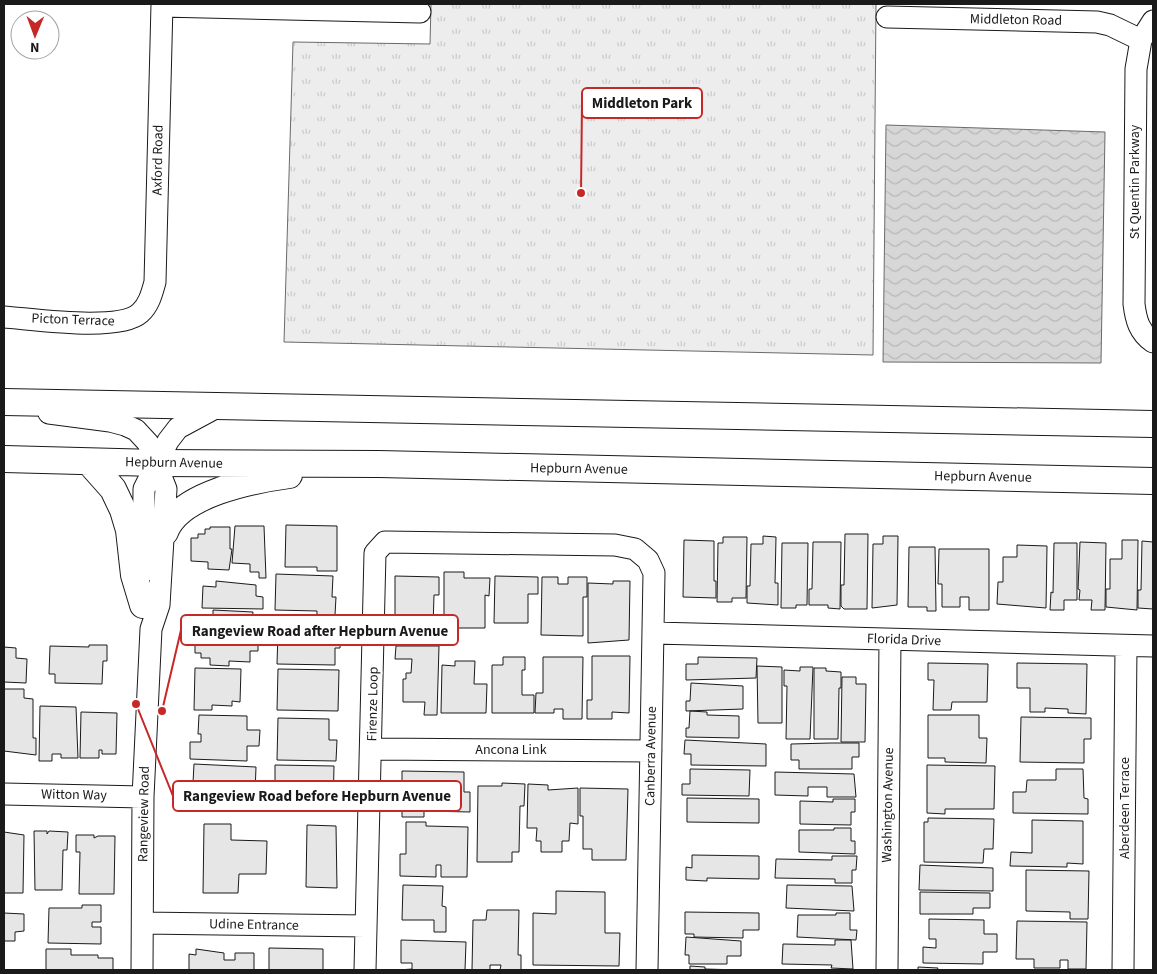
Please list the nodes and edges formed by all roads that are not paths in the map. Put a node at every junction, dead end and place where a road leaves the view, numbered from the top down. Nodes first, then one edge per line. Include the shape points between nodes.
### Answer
1 (162, 5) edge
2 (420, 12) dead end
3 (887, 17) dead end
4 (1153, 21) edge
5 (1141, 40) junction
6 (140, 313) joint
7 (4, 317) edge
8 (1153, 342) edge
9 (4, 402) edge
10 (217, 407) junction
11 (4, 408) edge
12 (1153, 424) edge
13 (4, 459) edge
14 (89, 462) junction
15 (156, 463) junction
16 (379, 464) junction
17 (1153, 481) edge
18 (165, 532) junction
19 (635, 549) joint
20 (147, 617) junction
21 (654, 633) junction
22 (890, 640) junction
23 (1126, 646) junction
24 (1153, 646) edge
25 (372, 749) junction
26 (651, 751) junction
27 (4, 794) edge
28 (143, 797) junction
29 (143, 923) junction
30 (366, 926) junction
31 (142, 970) edge
32 (365, 970) edge
33 (647, 970) edge
34 (886, 970) edge
35 (1123, 970) edge

1 - 2 street
1 - 6 street, Axford Road via 155,282 151,297
3 - 5 street, Middleton Road via 1097,22
4 - 5 street, St Quentin Parkway
5 - 8 street, St Quentin Parkway via 1136,69 1134,304 1139,327
6 - 7 street, Picton Terrace via 126,321 111,323
9 - 10 main road
10 - 12 main road
10 - 15 street, Rangeview Road via 178,428
11 - 15 street, Rangeview Road via 110,420 125,425 143,436
13 - 14 main road, Hepburn Avenue
14 - 15 main road, Hepburn Avenue
14 - 20 main road via 113,489 123,510 129,530 134,575
15 - 16 main road, Hepburn Avenue
15 - 18 street, Rangeview Road via 166,489
15 - 20 street, Rangeview Road via 144,489
16 - 17 main road, Hepburn Avenue
16 - 18 main road via 225,487 177,512
18 - 20 street, Rangeview Road via 159,604
19 - 21 street, Canberra Avenue via 648,560 654,573
19 - 25 street, Firenze Loop via 615,545 385,542 375,553
20 - 28 street, Rangeview Road
21 - 22 street, Florida Drive
21 - 26 street, Canberra Avenue
22 - 23 street, Florida Drive
22 - 34 street, Washington Avenue
23 - 24 street, Florida Drive
23 - 35 street, Aberdeen Terrace
25 - 26 street, Ancona Link
25 - 30 street, Firenze Loop
26 - 33 street, Canberra Avenue
27 - 28 street, Witton Way
28 - 29 street, Rangeview Road
29 - 30 street, Udine Entrance
29 - 31 street, Rangeview Road
30 - 32 street, Firenze Loop

